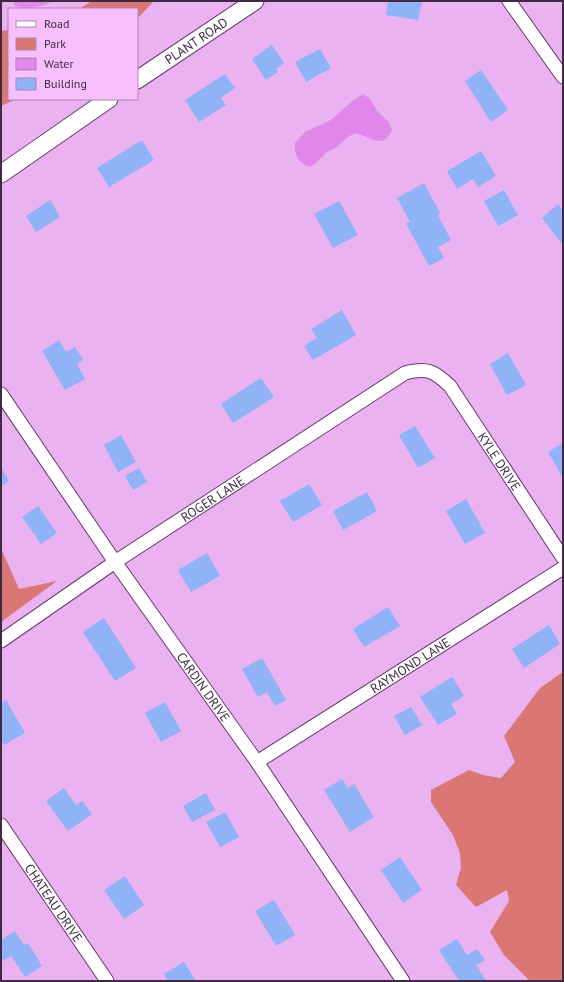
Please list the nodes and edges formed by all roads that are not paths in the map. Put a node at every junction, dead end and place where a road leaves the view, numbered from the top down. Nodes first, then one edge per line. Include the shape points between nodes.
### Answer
1 (255, 1) edge
2 (509, 1) edge
3 (563, 77) edge
4 (138, 79) edge
5 (108, 100) edge
6 (1, 174) edge
7 (430, 370) joint
8 (1, 394) edge
9 (563, 558) edge
10 (115, 562) junction
11 (563, 568) edge
12 (1, 641) edge
13 (257, 762) junction
14 (1, 824) edge
15 (107, 981) edge
16 (403, 981) edge

1 - 4 street, PLANT ROAD
2 - 3 street
5 - 6 street
7 - 9 street, KYLE DRIVE via 450,386
7 - 10 street, ROGER LANE via 405,373
8 - 10 street, CARDIN DRIVE
10 - 12 street, ROGER LANE
10 - 13 street, CARDIN DRIVE
11 - 13 street, RAYMOND LANE
13 - 16 street, CARDIN DRIVE
14 - 15 street, CHATEAU DRIVE

